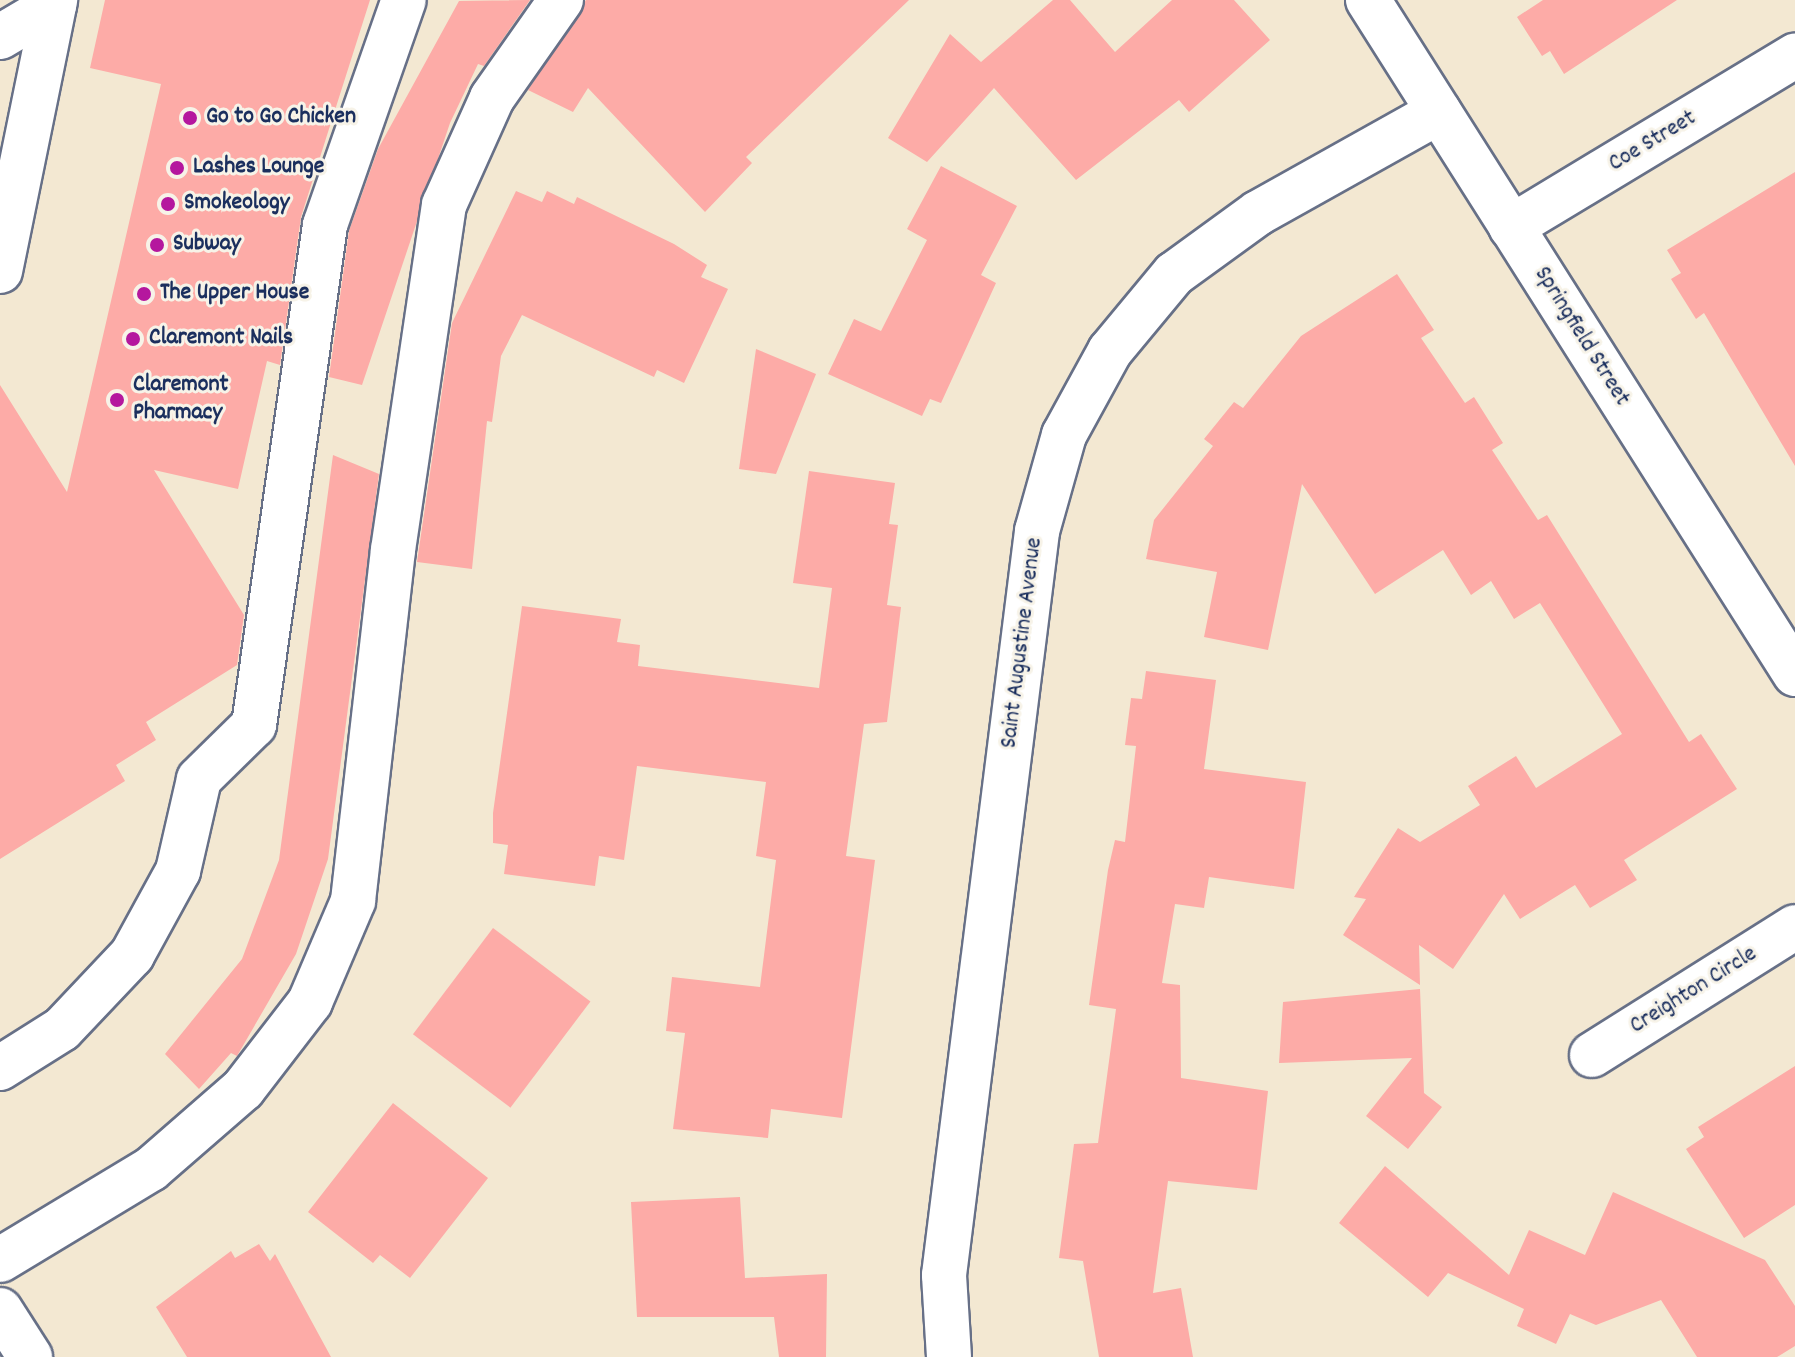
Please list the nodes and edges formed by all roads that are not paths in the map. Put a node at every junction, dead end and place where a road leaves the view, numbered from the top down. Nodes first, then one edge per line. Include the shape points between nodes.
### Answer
1 (404, 0) edge
2 (561, 0) edge
3 (1368, 0) edge
4 (55, 3) edge
5 (0, 37) edge
6 (1795, 56) edge
7 (1439, 112) junction
8 (1511, 227) junction
9 (0, 271) edge
10 (1795, 674) edge
11 (1795, 927) edge
12 (5, 1055) edge
13 (1592, 1055) dead end
14 (0, 1260) edge
15 (0, 1310) edge
16 (30, 1357) edge
17 (949, 1357) edge

1 - 12 street via 325,225 254,725 199,779 178,871 132,955 62,1029
2 - 14 street via 492,98 444,205 393,550 353,901 310,1002 243,1089 151,1169
3 - 7 street, Springfield Street
4 - 5 street
4 - 9 street
6 - 8 street, Coe Street
7 - 8 street, Springfield Street
7 - 17 street, Saint Augustine Avenue via 1258,213 1174,274 1110,351 1064,435 1037,531 947,1243
8 - 10 street, Springfield Street
11 - 13 street, Creighton Circle
15 - 16 street

